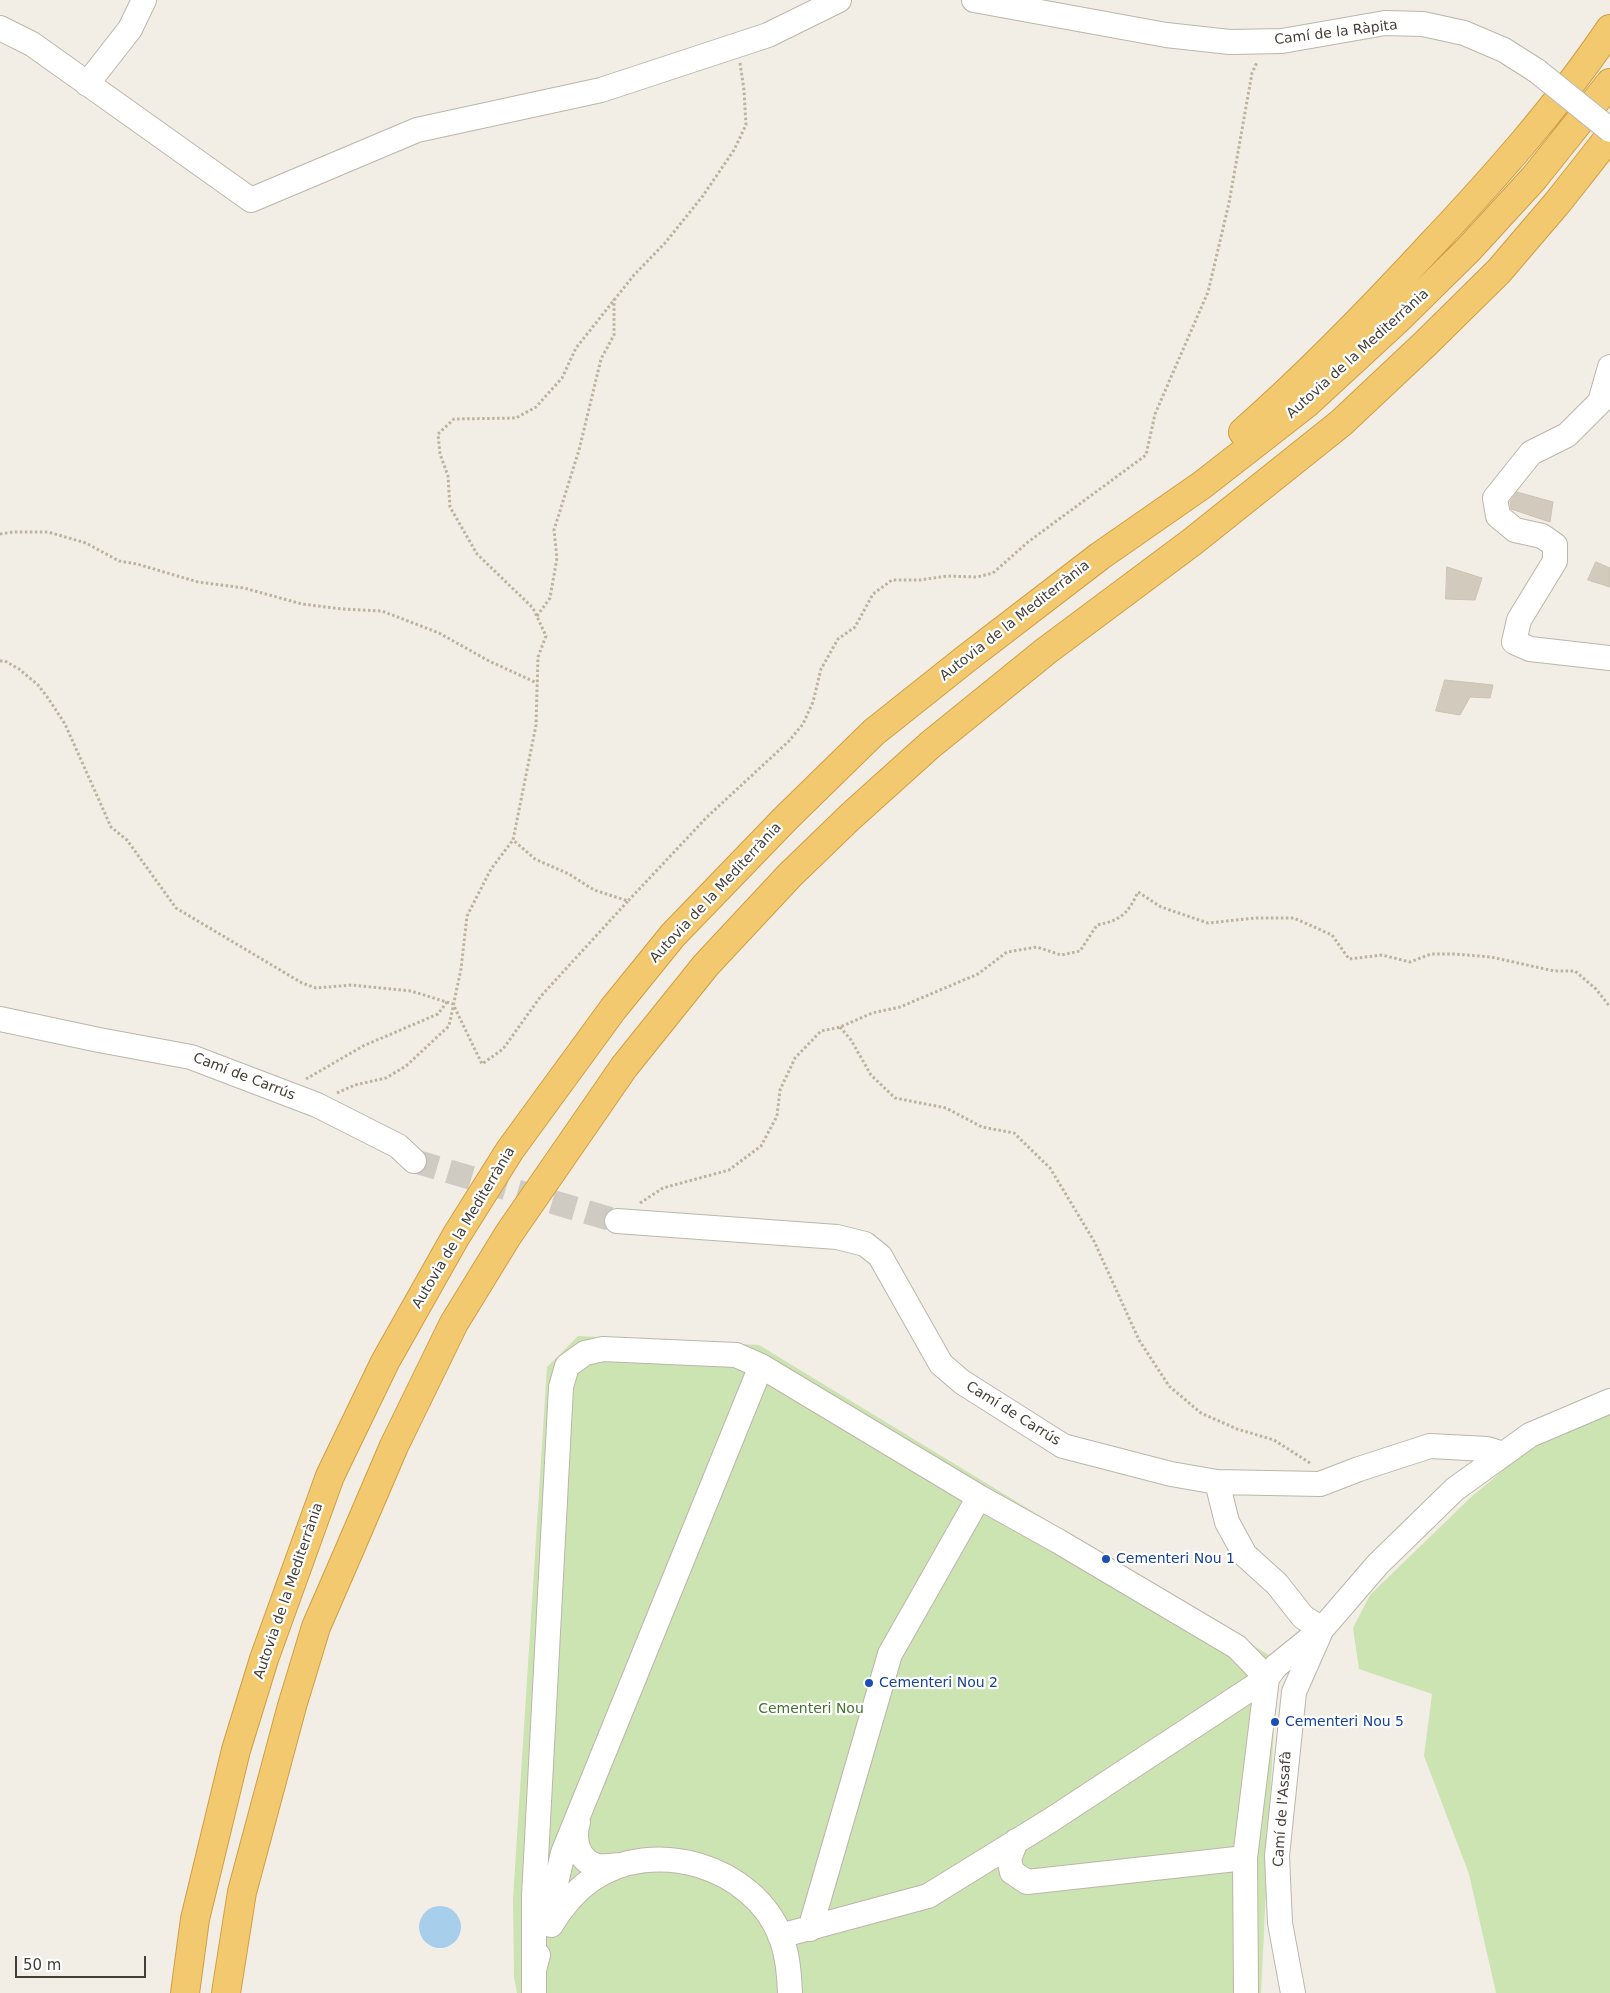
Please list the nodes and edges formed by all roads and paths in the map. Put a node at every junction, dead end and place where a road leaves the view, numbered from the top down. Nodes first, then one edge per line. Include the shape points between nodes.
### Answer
1 (144, 0) edge
2 (839, 0) edge
3 (974, 0) edge
4 (0, 28) edge
5 (1610, 29) edge
6 (1265, 41) junction
7 (737, 45) junction
8 (1610, 83) edge
9 (87, 84) junction
10 (1610, 130) edge
11 (1610, 136) edge
12 (614, 299) junction
13 (1610, 367) edge
14 (0, 534) edge
15 (1100, 556) junction
16 (537, 616) junction
17 (1610, 658) edge
18 (0, 661) edge
19 (537, 683) junction
20 (513, 840) junction
21 (628, 901) junction
22 (447, 1002) junction
23 (453, 1004) junction
24 (1610, 1007) edge
25 (0, 1019) edge
26 (840, 1027) junction
27 (288, 1094) junction
28 (317, 1105) junction
29 (414, 1161) tunnel mouth
30 (617, 1221) joint
31 (760, 1366) junction
32 (1610, 1401) edge
33 (1503, 1454) junction
34 (1332, 1480) junction
35 (1217, 1482) junction
36 (979, 1497) junction
37 (1322, 1629) junction
38 (1267, 1678) junction
39 (583, 1806) junction
40 (1016, 1842) junction
41 (1245, 1858) junction
42 (622, 1865) junction
43 (552, 1923) junction
44 (810, 1929) junction
45 (780, 1936) junction
46 (534, 1982) edge
47 (185, 1993) edge
48 (226, 1993) edge
49 (790, 1993) edge
50 (1246, 1993) edge
51 (1292, 1993) edge

1 - 9 street via 130,29
2 - 7 street via 768,35
3 - 6 street, Camí de la Ràpita via 1166,35 1230,42
4 - 9 street via 32,44
5 - 15 highway via 1587,63 1473,201 1381,300 1285,395
6 - 10 street, Camí de la Ràpita, bridge via 1282,41 1385,23 1423,24 1464,33 1504,50 1537,71
6 - 21 path via 1252,73 1229,203 1208,292 1156,414 1146,455 1028,542 993,572 977,577 892,580 873,594 855,627 838,639 822,669 803,724 707,817
7 - 9 street via 601,90 417,130 251,200
7 - 12 path via 746,125 738,142 702,197 666,243
8 - 15 highway, Autovia de la Mediterrània via 1534,178 1468,250 1396,321 1306,404 1202,485
11 - 48 highway via 1499,271 1341,423 1192,542 1038,657 930,745 850,817 790,875 706,965 624,1067 508,1235 454,1323 394,1446 316,1627 242,1892
12 - 16 path via 614,335 601,359 579,450 554,530 557,558 550,598
12 - 16 path via 576,348 562,378 536,407 516,418 454,419 438,434 440,454 448,476 450,507 477,554 533,608
13 - 17 street via 1600,402 1567,435 1532,453 1495,498 1498,516 1515,530 1542,536 1555,545 1555,561 1519,620 1514,642 1530,649
14 - 19 path via 48,532 86,543 118,561 198,582 244,588 302,604 382,611 439,633
15 - 47 highway, Autovia de la Mediterrània via 874,732 786,818 673,935 613,1009 510,1150 384,1362 330,1476 264,1659 236,1750 198,1910
16 - 19 path via 546,636 538,657
18 - 22 path via 19,669 48,698 65,724 111,827 127,840 176,908 302,983 316,988 352,985 411,991
19 - 20 path via 536,726
20 - 21 path via 535,858 594,890
20 - 23 path via 491,869 467,916
21 - 23 path via 541,996 503,1049 482,1064
22 - 23 path
22 - 27 path via 438,1014 363,1046 304,1080
23 - 28 path via 449,1026 406,1066 386,1078 355,1085 327,1097
24 - 26 path via 1596,989 1575,971 1454,954 1431,954 1410,962 1382,955 1349,959 1332,935 1294,918 1208,923 1161,906 1138,892 1131,909 1115,921 1097,925 1080,951 1061,955 1037,947 1007,952 978,974 900,1007
25 - 27 street, Camí de Carrús via 191,1057
26 - 30 path via 821,1031 795,1058 780,1090 777,1116 761,1146 729,1170 663,1188
26 - 34 path via 871,1074 895,1098 946,1108 982,1127 1014,1133 1050,1168 1094,1242 1139,1340 1169,1386 1201,1413 1237,1429 1274,1440
27 - 28 street, Camí de Carrús
28 - 29 street, Camí de Carrús via 398,1146
30 - 35 street, Camí de Carrús via 838,1237 866,1244 880,1256 941,1364 962,1382 1063,1446
31 - 36 street
31 - 39 street
31 - 46 street via 736,1356 603,1349 585,1353 567,1366 561,1387 534,1896
32 - 33 street via 1530,1435
33 - 34 street, Camí de Carrús via 1487,1449 1430,1446
33 - 37 street via 1448,1496 1378,1564
34 - 35 street, Camí de Carrús via 1320,1484
35 - 37 street via 1227,1522 1245,1555 1277,1584 1303,1617
36 - 38 street via 1236,1647
36 - 44 street via 890,1654
37 - 38 street via 1276,1666
37 - 51 street, Camí de l'Assafà via 1294,1692 1278,1856 1280,1923
38 - 40 street
38 - 41 street
39 - 42 street via 575,1840 580,1852 597,1866
39 - 43 street via 563,1853 552,1900
40 - 41 street via 1009,1859 1012,1872 1028,1882
40 - 44 street via 928,1896
41 - 50 street
42 - 43 street via 592,1879 563,1905
42 - 45 street via 650,1860 682,1860 717,1871 742,1886 764,1908
43 - 46 street via 544,1935
44 - 45 street
45 - 49 street via 789,1964

